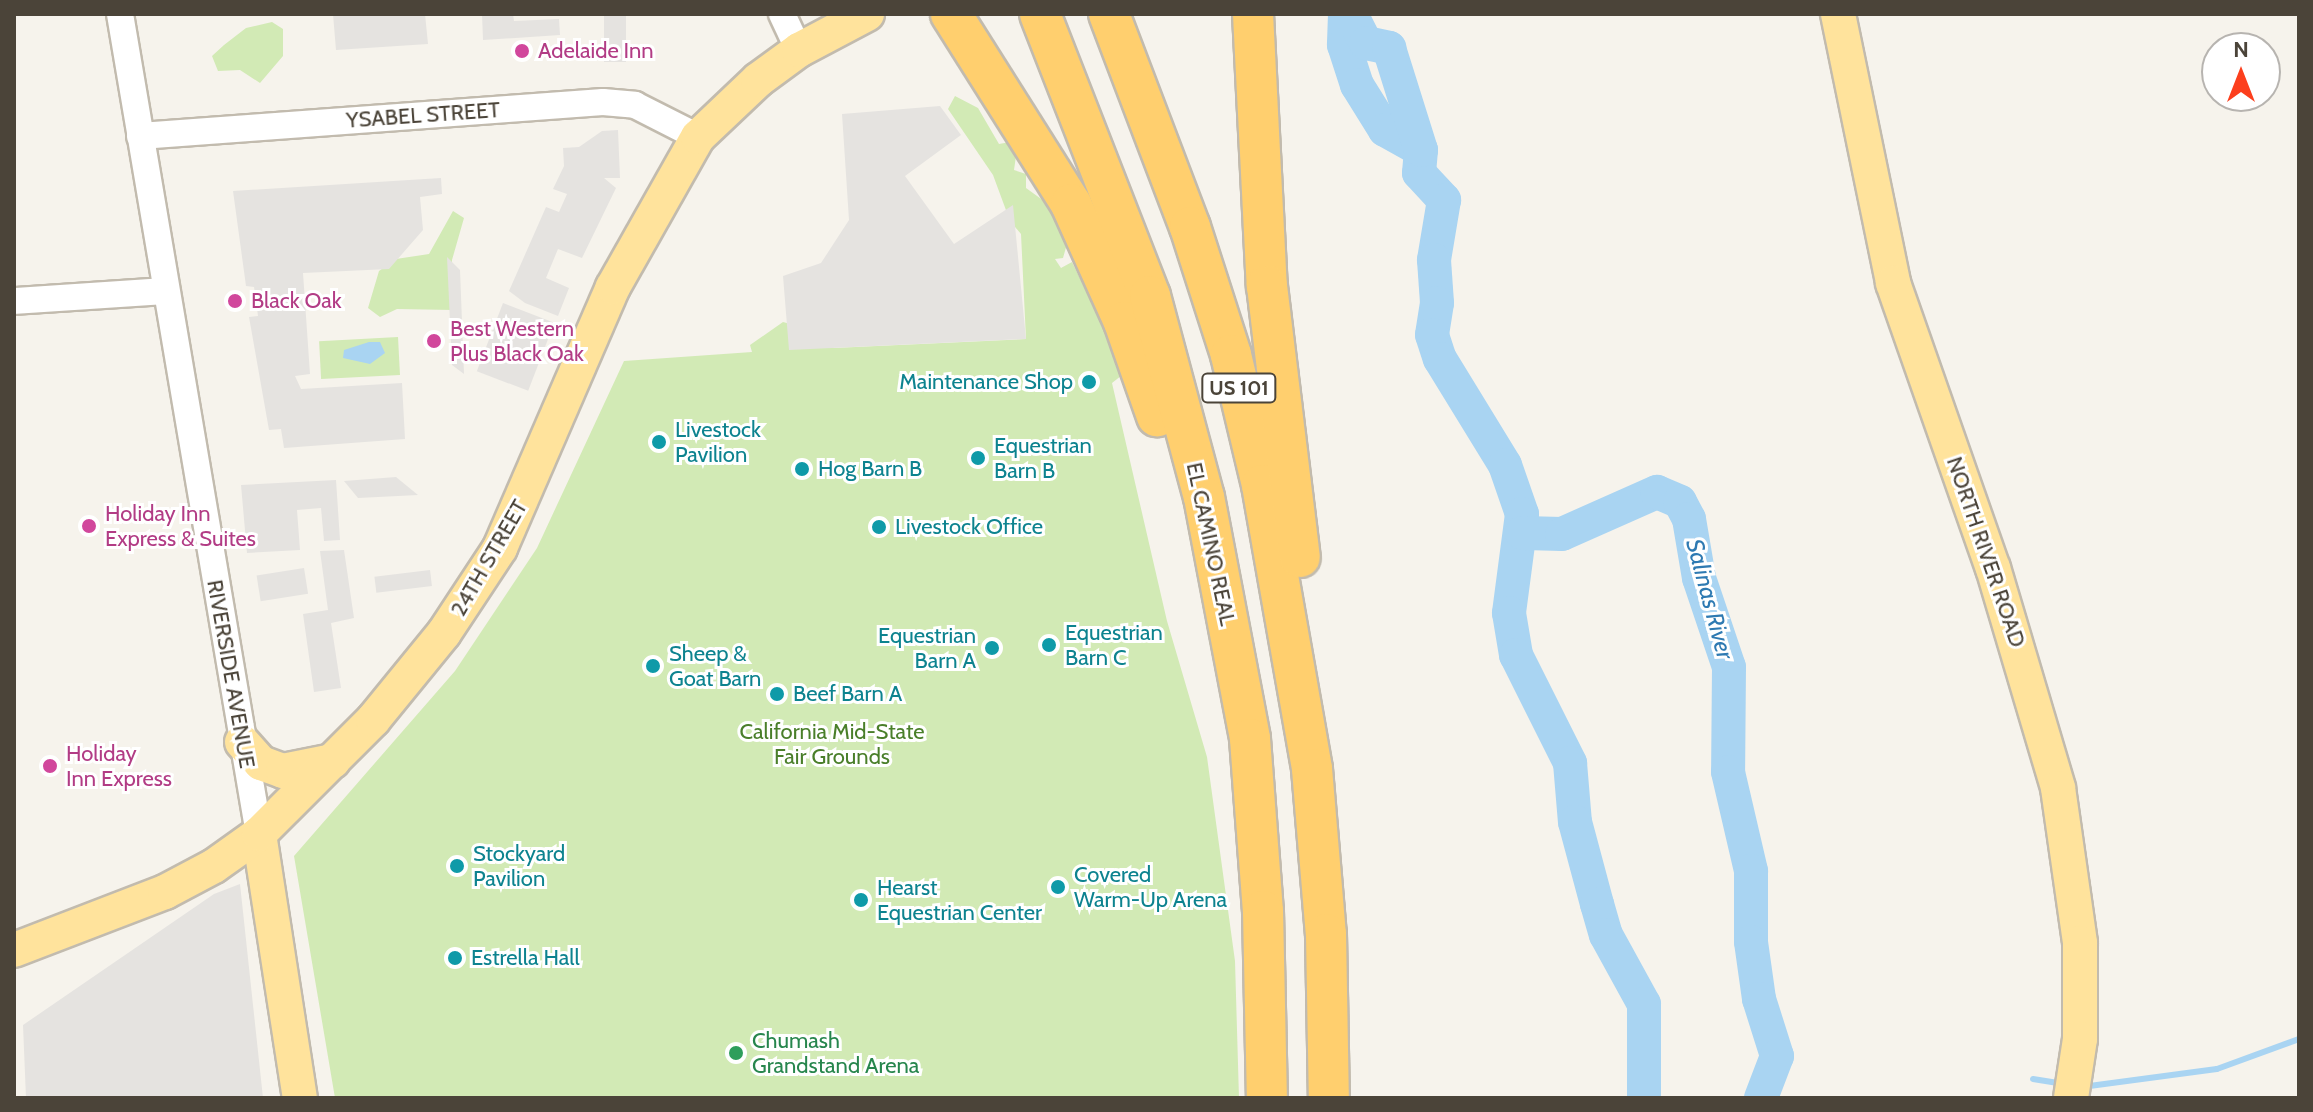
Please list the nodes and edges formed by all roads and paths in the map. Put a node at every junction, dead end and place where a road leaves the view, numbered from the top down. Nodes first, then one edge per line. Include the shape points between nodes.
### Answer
1 (120, 14) edge
2 (782, 14) edge
3 (867, 14) edge
4 (951, 14) edge
5 (1253, 14) edge
6 (1838, 14) edge
7 (1110, 18) edge
8 (1047, 31) edge
9 (799, 50) junction
10 (140, 136) junction
11 (698, 137) junction
12 (164, 291) junction
13 (14, 301) edge
14 (1250, 739) junction
15 (242, 742) junction
16 (334, 761) junction
17 (1312, 769) junction
18 (259, 834) junction
19 (20, 948) edge
20 (300, 1098) edge
21 (1267, 1098) edge
22 (1329, 1098) edge
23 (2071, 1098) edge

1 - 10 street, RIVERSIDE AVENUE
2 - 9 street
3 - 9 main road, 24TH STREET
4 - 14 highway via 1071,204 1124,322 1165,438
5 - 17 highway via 1259,168 1306,617
6 - 23 main road, NORTH RIVER ROAD via 1893,283 1993,568 2058,788 2080,943 2080,1039
7 - 17 highway, US 101 via 1190,227 1231,355 1296,657
8 - 14 highway, EL CAMINO REAL / US 101 via 1150,296 1204,497
9 - 11 main road, 24TH STREET via 731,102
10 - 11 street, YSABEL STREET via 603,102 635,105
10 - 12 street, RIVERSIDE AVENUE
11 - 16 main road, 24TH STREET via 613,287 500,548 444,633
12 - 13 street
12 - 15 street, RIVERSIDE AVENUE
14 - 21 highway, EL CAMINO REAL / US 101 via 1263,911
15 - 16 main road via 261,763 283,771 306,771
15 - 18 street, RIVERSIDE AVENUE
16 - 18 main road, 24TH STREET
17 - 22 highway, US 101 via 1326,934
18 - 19 main road, 24TH STREET via 165,892
18 - 20 main road, RIVERSIDE AVENUE

